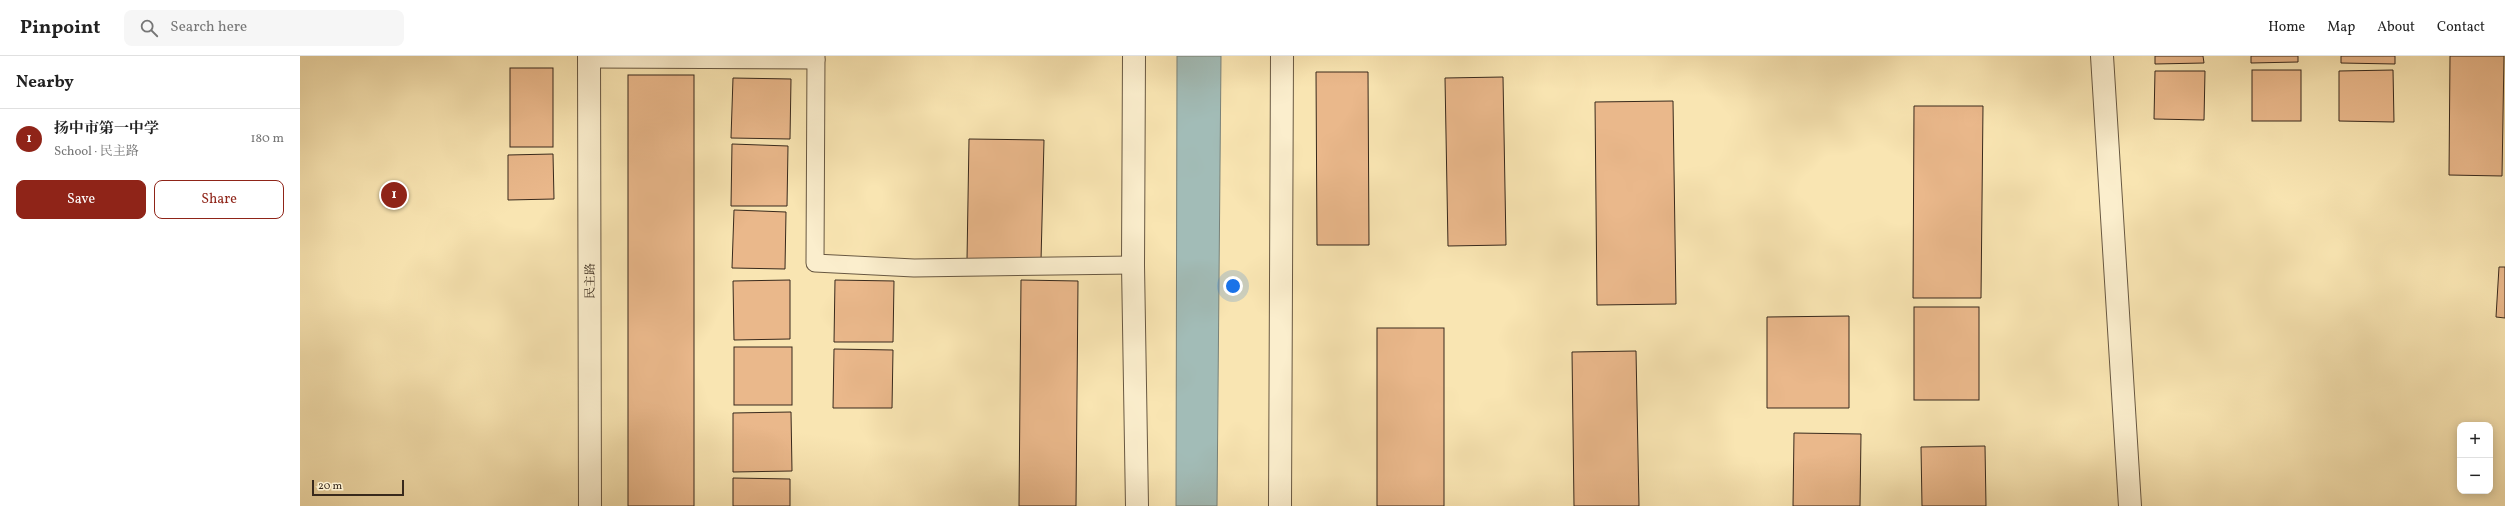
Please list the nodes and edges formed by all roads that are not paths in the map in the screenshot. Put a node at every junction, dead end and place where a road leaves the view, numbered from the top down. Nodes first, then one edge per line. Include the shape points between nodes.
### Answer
1 (1134, 56) edge
2 (1282, 56) edge
3 (2102, 56) edge
4 (589, 58) edge
5 (816, 58) edge
6 (1133, 265) junction
7 (590, 506) edge
8 (1137, 506) edge
9 (1280, 506) edge
10 (2130, 506) edge

1 - 6 street
2 - 9 street
3 - 10 street
4 - 5 lane
4 - 7 street, 民主路
5 - 6 lane via 815,263 914,268
6 - 8 street

